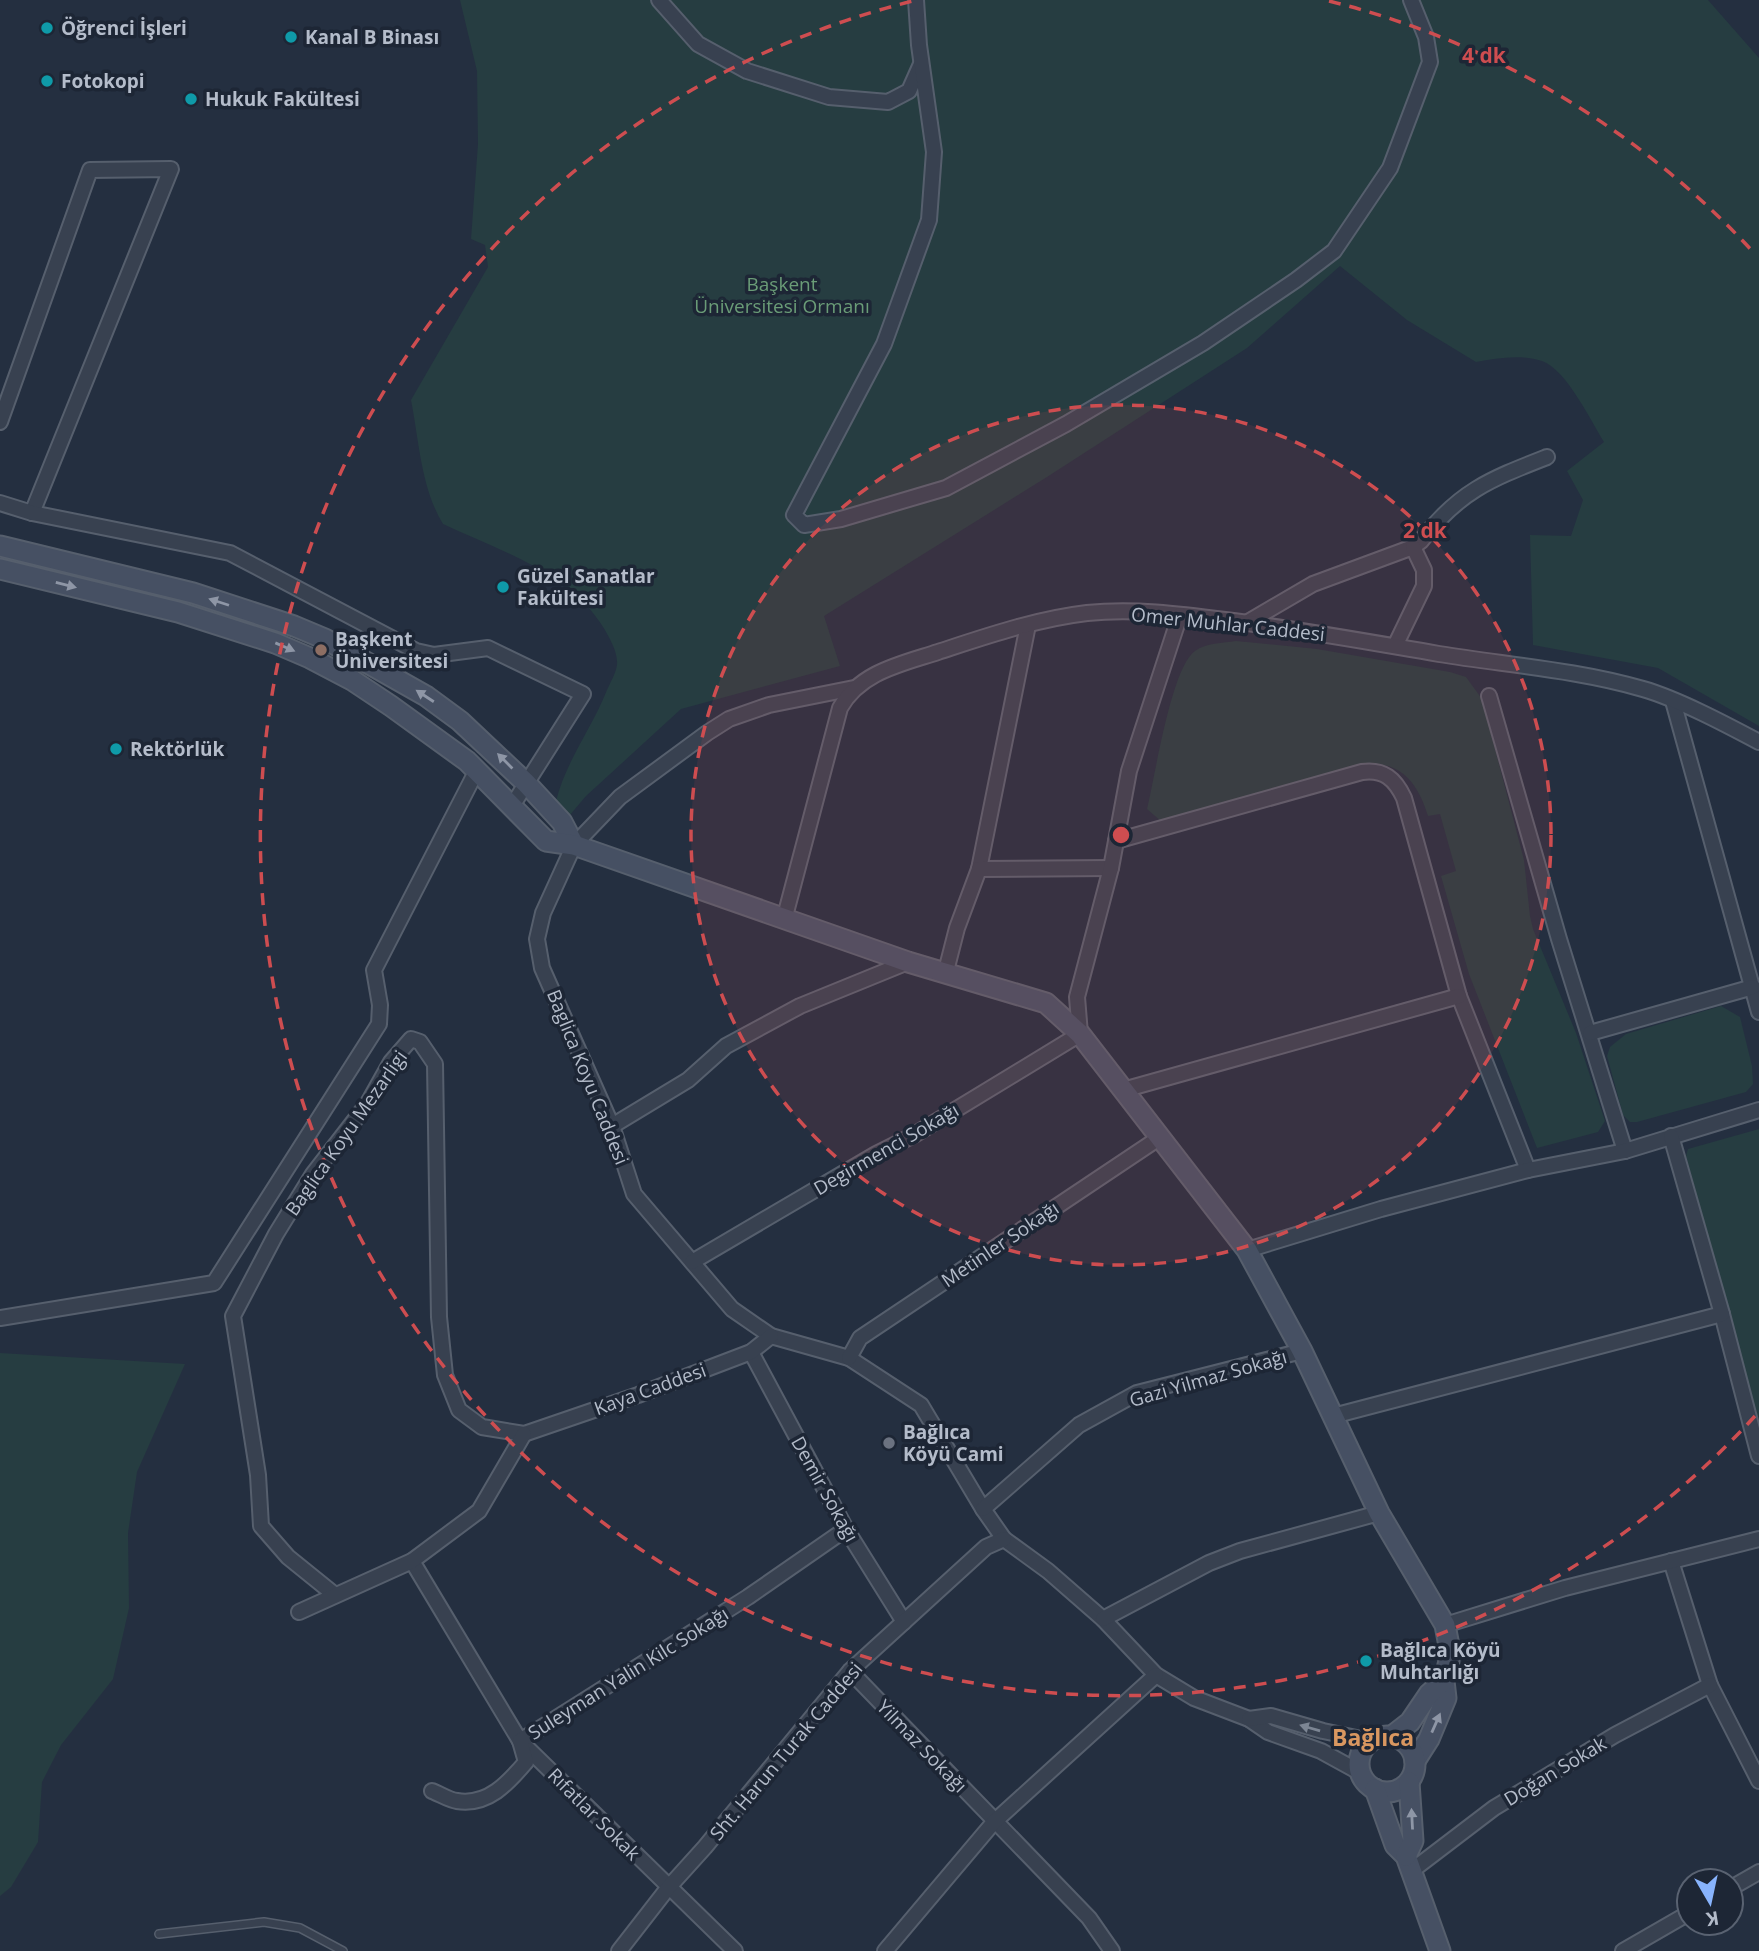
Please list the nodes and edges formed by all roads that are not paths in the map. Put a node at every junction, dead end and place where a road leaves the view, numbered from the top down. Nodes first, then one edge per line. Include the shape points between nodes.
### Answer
1 (659, 0) edge
2 (916, 0) edge
3 (1411, 0) edge
4 (921, 63) junction
5 (0, 422) edge
6 (1547, 457) dead end
7 (0, 503) edge
8 (32, 513) junction
9 (0, 546) edge
10 (1413, 547) junction
11 (0, 569) edge
12 (1180, 615) junction
13 (1248, 622) junction
14 (1028, 625) junction
15 (1395, 646) junction
16 (854, 688) junction
17 (1489, 696) dead end
18 (1673, 701) junction
19 (1759, 742) edge
20 (477, 770) junction
21 (526, 783) junction
22 (512, 806) junction
23 (1116, 841) junction
24 (574, 845) junction
25 (1111, 868) junction
26 (979, 869) junction
27 (784, 920) junction
28 (908, 962) junction
29 (946, 971) junction
30 (1753, 987) junction
31 (1459, 996) junction
32 (1759, 1012) edge
33 (1590, 1033) junction
34 (1080, 1034) junction
35 (1123, 1090) junction
36 (1759, 1110) edge
37 (612, 1126) junction
38 (1671, 1136) junction
39 (1159, 1138) junction
40 (1625, 1152) junction
41 (1528, 1170) junction
42 (1247, 1250) junction
43 (691, 1262) junction
44 (1722, 1314) junction
45 (0, 1318) edge
46 (771, 1336) junction
47 (1302, 1351) junction
48 (751, 1352) junction
49 (849, 1358) junction
50 (1333, 1416) junction
51 (524, 1434) junction
52 (1759, 1456) edge
53 (983, 1509) junction
54 (1379, 1513) junction
55 (846, 1529) junction
56 (1004, 1539) junction
57 (1759, 1539) edge
58 (412, 1561) junction
59 (1671, 1561) junction
60 (335, 1595) junction
61 (299, 1612) dead end
62 (1103, 1619) junction
63 (904, 1622) junction
64 (1445, 1625) junction
65 (850, 1671) junction
66 (1156, 1675) junction
67 (1444, 1681) junction
68 (1710, 1685) junction
69 (1249, 1720) junction
70 (1392, 1736) junction
71 (520, 1741) junction
72 (1371, 1741) junction
73 (1415, 1761) junction
74 (1361, 1773) junction
75 (1759, 1781) edge
76 (1409, 1782) junction
77 (1375, 1789) junction
78 (432, 1791) dead end
79 (994, 1822) junction
80 (1408, 1864) junction
81 (668, 1888) junction
82 (1675, 1921) edge
83 (159, 1934) dead end
84 (343, 1951) edge
85 (619, 1951) edge
86 (735, 1951) edge
87 (885, 1951) edge
88 (1112, 1951) edge
89 (1440, 1951) edge
90 (1623, 1951) edge

1 - 4 street via 698,44 747,71 829,97 888,102 909,91
2 - 4 street
3 - 4 street via 1426,37 1430,62 1390,168 1334,251 1203,343 946,488 841,519 804,524 794,515 884,344 929,220 934,152
5 - 8 street via 90,170 171,169
6 - 10 street via 1467,493
7 - 8 street
8 - 21 street via 230,553 416,651 434,655 488,648 583,694
21 -> 9 street via 426,696 325,639 193,593
10 - 13 street via 1313,584
10 - 15 street via 1424,570 1424,586
11 -> 20 street via 178,612 275,643 352,680
12 - 13 street, Omer Muhlar Caddesi
12 - 14 street, Omer Muhlar Caddesi via 1088,613
12 - 23 street via 1129,771
13 - 15 street, Omer Muhlar Caddesi
14 - 16 street, Omer Muhlar Caddesi via 876,673
14 - 26 street
15 - 18 street, Omer Muhlar Caddesi via 1591,678 1645,689
16 - 24 street, Baglica Koyu Caddesi via 769,705 729,719 620,797
16 - 27 street via 840,708
17 - 33 street
18 - 19 street, Omer Muhlar Caddesi
18 - 30 street
20 - 22 street
20 - 45 street via 374,970 379,1024 214,1283
21 - 22 street
21 - 24 street via 562,822
22 - 24 street via 547,841
23 - 25 street
23 - 31 street via 1339,777 1374,770 1382,773 1404,798
24 - 27 street
24 - 37 street, Baglica Koyu Caddesi via 543,913 537,939 542,968
25 - 26 street
25 - 34 street via 1077,997
26 - 29 street
27 - 28 street
28 - 29 street
28 - 37 street via 800,1006 726,1046 688,1080
29 - 34 street via 1046,1003
30 - 32 street
30 - 33 street
31 - 35 street
31 - 41 street
33 - 40 street
34 - 35 street
34 - 43 street, Degirmenci Sokağı
35 - 39 street
36 - 38 street
37 - 43 street, Baglica Koyu Caddesi via 634,1194
38 - 40 street
38 - 44 street
39 - 42 street
39 - 49 street, Metinler Sokağı via 860,1338
40 - 41 street
41 - 42 street
42 - 47 street
43 - 46 street, Baglica Koyu Caddesi via 732,1309
44 - 50 street
44 - 52 street
46 - 48 street, Kaya Caddesi
46 - 49 street, Baglica Koyu Caddesi
47 - 50 street
47 - 53 street, Gazi Yilmaz Sokağı via 1137,1393 1079,1425
48 - 51 street, Kaya Caddesi
48 - 55 street, Demir Sokağı
49 - 53 street, Baglica Koyu Caddesi via 921,1405
50 - 54 street
51 - 58 street via 479,1511
51 - 60 street, Baglica Koyu Mezarligi via 482,1427 459,1410 445,1375 439,1317 437,1083 435,1064 420,1042 411,1040 313,1174 233,1316 258,1475 261,1526 288,1557
53 - 56 street, Baglica Koyu Caddesi
54 - 62 street via 1240,1551
54 - 64 street
55 - 63 street, Demir Sokağı
55 - 71 street, Suleyman Yalin Kilc Sokağı via 748,1597
56 - 62 street, Baglica Koyu Caddesi
56 - 63 street, Sht. Harun Turak Caddesi via 986,1547
57 - 59 street
58 - 60 street
58 - 71 street, Rıfatlar Sokak
59 - 64 street
59 - 68 street
60 - 61 street
62 - 66 street, Baglica Koyu Caddesi
63 - 65 street, Sht. Harun Turak Caddesi
64 - 67 street via 1449,1661
65 - 79 street, Yilmaz Sokağı
65 - 81 street, Sht. Harun Turak Caddesi
66 - 69 street, Baglica Koyu Caddesi via 1212,1706
66 - 79 street
67 - 70 street
73 -> 67 street via 1440,1715 1446,1698
68 - 75 street
68 - 80 street, Doğan Sokak via 1615,1735
72 -> 69 street via 1271,1716
69 - 74 street
70 - 72 street
70 - 73 street via 1410,1747
71 - 78 street, Suleyman Yalin Kilc Sokağı via 526,1762 490,1797 456,1801
71 - 81 street, Rıfatlar Sokak
72 - 74 street via 1361,1752
73 - 76 street
74 - 77 street
76 - 77 street via 1397,1790
80 -> 76 street via 1413,1841
77 - 80 street via 1395,1845
79 - 87 street
79 - 88 street, Yilmaz Sokağı via 1089,1918
80 - 89 street
81 - 85 street, Sht. Harun Turak Caddesi
81 - 86 street, Rıfatlar Sokak
82 - 90 street
83 - 84 lane via 264,1922 300,1928

